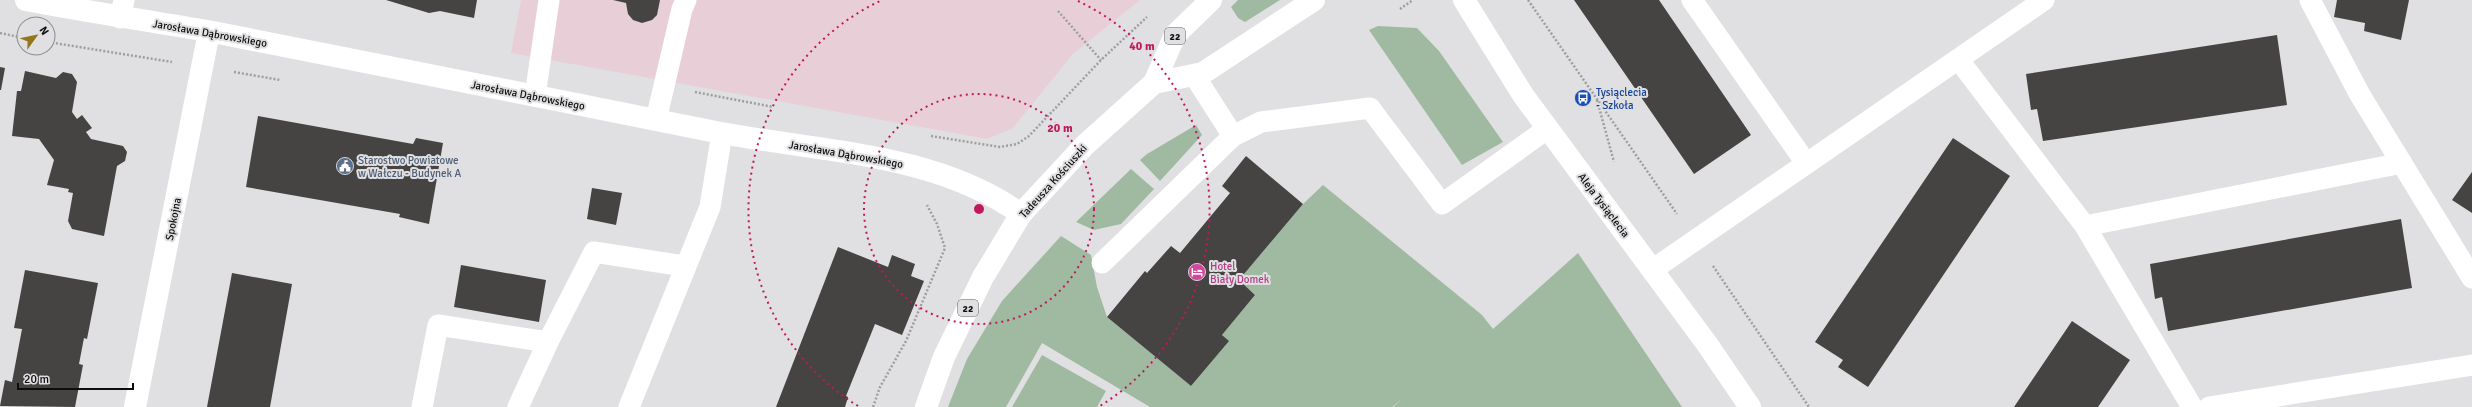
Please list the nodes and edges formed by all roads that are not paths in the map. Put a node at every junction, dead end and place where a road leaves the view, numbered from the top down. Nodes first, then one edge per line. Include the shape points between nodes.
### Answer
1 (26, 0) edge
2 (549, 0) edge
3 (686, 0) edge
4 (1211, 0) edge
5 (1314, 0) edge
6 (1464, 0) edge
7 (1692, 0) edge
8 (2044, 0) edge
9 (2310, 0) edge
10 (122, 9) edge
11 (209, 32) junction
12 (1958, 59) junction
13 (1194, 75) junction
14 (1154, 83) junction
15 (535, 96) junction
16 (656, 120) junction
17 (1547, 129) junction
18 (722, 133) junction
19 (1233, 136) junction
20 (1806, 162) junction
21 (2402, 162) junction
22 (1021, 214) junction
23 (2084, 226) junction
24 (1102, 263) dead end
25 (684, 266) junction
26 (1652, 270) junction
27 (2472, 278) edge
28 (548, 342) junction
29 (2472, 365) edge
30 (135, 407) edge
31 (422, 407) edge
32 (518, 407) edge
33 (629, 407) edge
34 (926, 407) edge
35 (1750, 407) edge
36 (2192, 407) edge
37 (2209, 407) edge

1 - 10 street, Jarosława Dąbrowskiego
2 - 15 lane
3 - 16 lane
4 - 14 street, Tadeusza Kościuszki / 22 via 1175,35
5 - 13 street via 1203,73
6 - 17 street, Aleja Tysiąclecia via 1511,78
7 - 20 lane
8 - 12 lane
9 - 21 lane via 2360,95
10 - 11 street, Jarosława Dąbrowskiego
11 - 15 street, Jarosława Dąbrowskiego
11 - 30 street, Spokojna
12 - 20 lane
12 - 23 lane
13 - 14 street
13 - 19 lane
14 - 22 street, Tadeusza Kościuszki / 22 via 1085,144
15 - 16 street, Jarosława Dąbrowskiego
16 - 18 street, Jarosława Dąbrowskiego
17 - 19 lane via 1442,204 1370,108 1261,122
17 - 26 street, Aleja Tysiąclecia
18 - 22 street, Jarosława Dąbrowskiego via 864,156 937,172 996,197
18 - 25 lane via 710,207
19 - 24 lane
20 - 26 lane
21 - 23 lane
21 - 27 lane
22 - 34 street, Tadeusza Kościuszki / 22 via 973,297 944,357
23 - 36 lane
25 - 28 lane via 594,252
25 - 33 lane
26 - 35 street, Aleja Tysiąclecia
28 - 31 lane via 438,325
28 - 32 lane
29 - 37 lane

